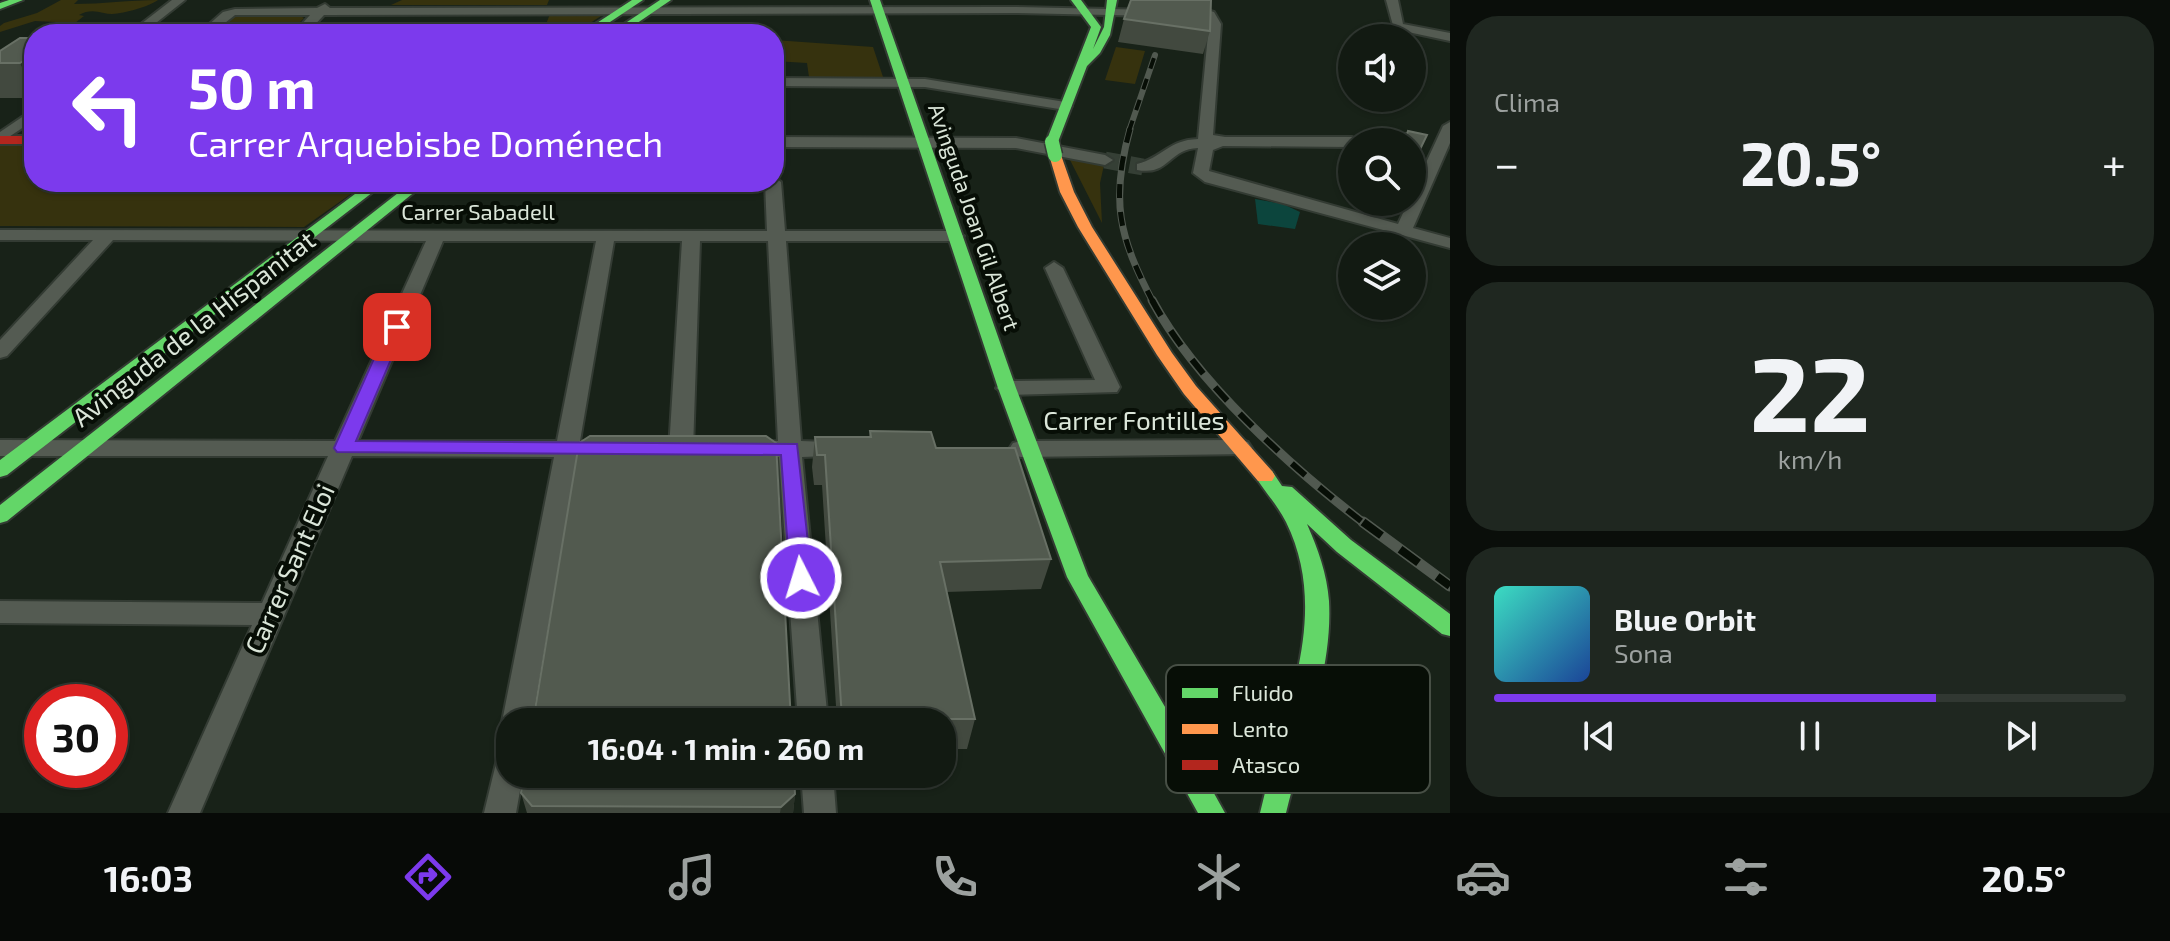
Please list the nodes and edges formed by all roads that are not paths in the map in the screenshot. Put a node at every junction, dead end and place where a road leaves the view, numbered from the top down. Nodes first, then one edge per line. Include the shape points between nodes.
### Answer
1 (18, 0) edge
2 (179, 0) edge
3 (331, 0) edge
4 (1219, 0) edge
5 (1392, 0) edge
6 (644, 5) edge
7 (876, 5) edge
8 (948, 5) edge
9 (1014, 5) edge
10 (1081, 5) edge
11 (0, 6) edge
12 (1113, 6) edge
13 (321, 11) junction
14 (1169, 13) edge
15 (1397, 22) junction
16 (147, 24) edge
17 (217, 24) edge
18 (309, 24) edge
19 (605, 24) edge
20 (625, 24) edge
21 (1450, 29) edge
22 (1450, 37) edge
23 (1084, 63) junction
24 (784, 82) edge
25 (903, 82) junction
26 (1065, 106) junction
27 (24, 121) edge
28 (1450, 126) edge
29 (0, 140) edge
30 (24, 140) edge
31 (1206, 141) junction
32 (784, 142) edge
33 (923, 142) junction
34 (1338, 142) edge
35 (1440, 142) edge
36 (1105, 160) tunnel mouth
37 (1143, 167) tunnel mouth
38 (366, 192) edge
39 (408, 192) edge
40 (774, 192) edge
41 (1403, 231) junction
42 (108, 235) junction
43 (310, 235) junction
44 (353, 236) junction
45 (606, 236) junction
46 (778, 236) junction
47 (955, 236) junction
48 (436, 237) junction
49 (691, 237) junction
50 (3, 238) edge
51 (1450, 243) edge
52 (1054, 268) dead end
53 (0, 352) edge
54 (1007, 388) junction
55 (87, 446) junction
56 (0, 448) edge
57 (30, 448) junction
58 (344, 448) junction
59 (567, 448) junction
60 (1240, 448) junction
61 (632, 449) edge
62 (679, 449) edge
63 (728, 449) edge
64 (790, 449) junction
65 (872, 449) edge
66 (996, 449) edge
67 (1030, 449) junction
68 (0, 470) edge
69 (1265, 473) junction
70 (0, 516) edge
71 (0, 612) edge
72 (269, 614) junction
73 (1450, 627) edge
74 (1311, 665) edge
75 (520, 708) edge
76 (812, 708) edge
77 (1155, 714) junction
78 (1166, 723) edge
79 (1166, 733) edge
80 (505, 788) edge
81 (818, 788) edge
82 (1200, 793) edge
83 (1277, 793) edge
84 (184, 813) edge
85 (500, 813) edge
86 (820, 813) edge
87 (1212, 813) edge
88 (1273, 813) edge

1 - 11 main road
2 - 16 street
3 - 13 street
4 - 31 street via 1204,13 1215,24
5 - 15 street
6 - 7 street
6 - 13 street
6 - 19 main road
6 - 20 main road
7 - 8 street
7 - 25 main road, Avinguda Joan Gil Albert
8 - 9 street
9 - 10 street
10 - 12 street
10 - 23 main road via 1096,27
12 - 14 street
12 - 23 main road via 1094,56
13 - 17 street via 233,12
13 - 18 street
15 - 21 street
15 - 22 street
23 - 26 main road
24 - 25 street
25 - 26 street
25 - 33 main road, Avinguda Joan Gil Albert
26 - 60 main road via 1054,148 1059,174 1077,210 1159,346
27 - 29 street
28 - 35 street
29 - 30 main road
31 - 34 street via 1220,146
31 - 37 street via 1176,147 1157,166
31 - 41 street via 1201,173 1219,182
32 - 33 street
33 - 36 street via 1016,143
33 - 47 main road, Avinguda Joan Gil Albert
35 - 41 street
38 - 43 main road, Avinguda de la Hispanitat
39 - 44 main road, Avinguda de la Hispanitat
40 - 46 street
41 - 51 street
42 - 43 street, Carrer Sabadell
42 - 50 street, Carrer Sabadell
42 - 53 street
43 - 44 street, Carrer Sabadell
43 - 57 main road, Avinguda de la Hispanitat
44 - 48 street, Carrer Sabadell
44 - 55 main road, Avinguda de la Hispanitat
45 - 48 street, Carrer Sabadell
45 - 49 street, Carrer Sabadell
45 - 59 street
46 - 47 street, Carrer Sabadell
46 - 49 street, Carrer Sabadell
46 - 64 street
47 - 54 main road, Avinguda Joan Gil Albert
48 - 58 street, Carrer Sant Eloi
49 - 62 street
52 - 54 street via 1109,387
54 - 67 main road, Avinguda Joan Gil Albert
55 - 57 street
55 - 58 street
55 - 70 main road, Avinguda de la Hispanitat
56 - 57 street
57 - 68 main road, Avinguda de la Hispanitat
58 - 59 street
58 - 72 street, Carrer Sant Eloi
59 - 61 street
59 - 75 street
60 - 67 street, Carrer Fontilles
60 - 69 main road
63 - 64 street
64 - 65 street
64 - 76 street
66 - 67 street, Carrer Fontilles
67 - 77 main road, Avinguda Joan Gil Albert via 1085,592
69 - 73 main road via 1344,546
69 - 74 main road via 1290,506 1308,543 1320,599
71 - 72 street
72 - 84 street, Carrer Sant Eloi
77 - 78 main road
77 - 79 main road, Avinguda Joan Gil Albert
80 - 85 street
81 - 86 street
82 - 87 main road, Avinguda Joan Gil Albert
83 - 88 main road

